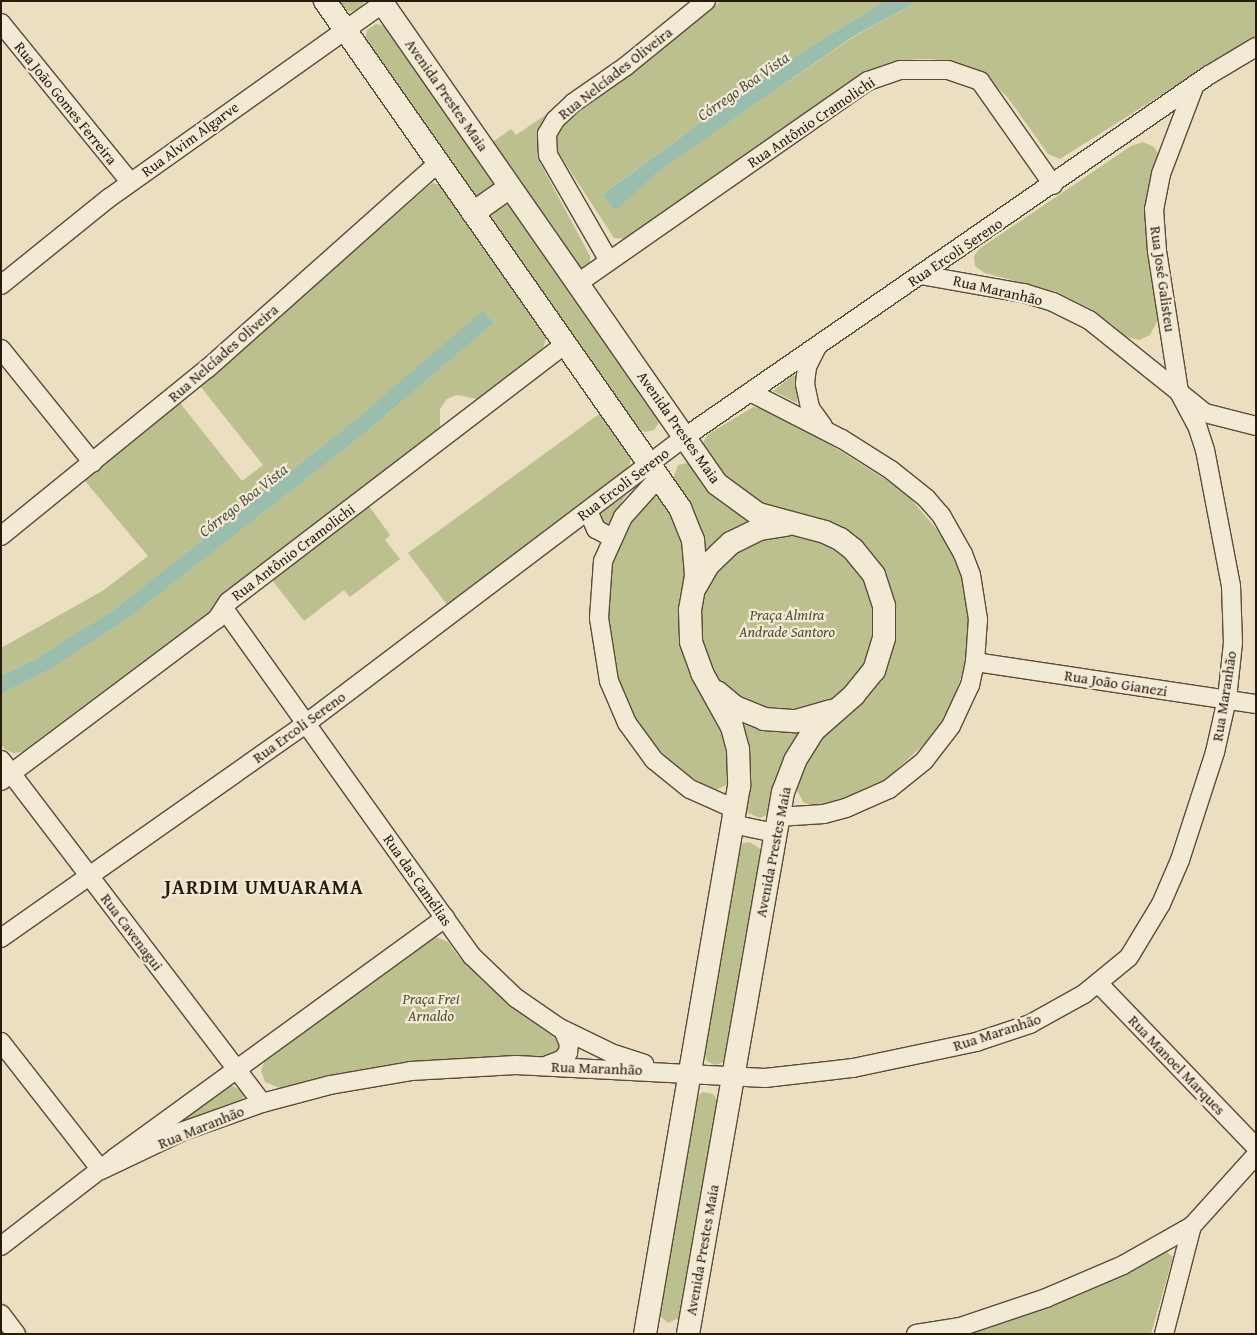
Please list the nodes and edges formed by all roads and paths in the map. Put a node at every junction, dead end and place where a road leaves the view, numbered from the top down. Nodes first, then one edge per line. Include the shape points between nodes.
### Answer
1 (325, 1) edge
2 (706, 1) edge
3 (384, 2) edge
4 (1, 23) edge
5 (344, 28) junction
6 (1256, 47) edge
7 (1194, 87) junction
8 (438, 163) junction
9 (130, 182) junction
10 (1053, 185) junction
11 (510, 186) junction
12 (473, 213) junction
13 (609, 261) junction
14 (921, 275) junction
15 (578, 283) junction
16 (1, 285) edge
17 (821, 343) junction
18 (565, 344) junction
19 (1, 349) edge
20 (750, 392) junction
21 (1179, 392) junction
22 (1256, 426) edge
23 (831, 433) junction
24 (685, 437) junction
25 (93, 463) junction
26 (654, 471) junction
27 (588, 511) junction
28 (790, 525) junction
29 (1, 536) edge
30 (612, 538) junction
31 (693, 594) junction
32 (225, 610) junction
33 (976, 662) junction
34 (712, 686) junction
35 (1227, 699) junction
36 (1256, 704) edge
37 (838, 706) junction
38 (308, 722) junction
39 (4, 771) edge
40 (733, 817) junction
41 (777, 825) junction
42 (89, 875) junction
43 (445, 918) junction
44 (1, 938) edge
45 (1098, 983) junction
46 (563, 1030) junction
47 (1, 1042) edge
48 (545, 1066) junction
49 (237, 1070) junction
50 (683, 1072) junction
51 (732, 1078) junction
52 (262, 1103) junction
53 (1256, 1147) edge
54 (1256, 1154) edge
55 (101, 1170) junction
56 (1192, 1226) junction
57 (1165, 1242) junction
58 (1, 1246) edge
59 (1182, 1257) junction
60 (1, 1314) edge
61 (16, 1334) edge
62 (645, 1334) edge
63 (688, 1334) edge
64 (916, 1334) edge
65 (1164, 1334) edge

1 - 5 street
2 - 13 street, Rua Nelcíades Oliveira via 626,66 573,103 554,120 547,134 548,155 578,201
3 - 5 street, Rua Alvim Algarve
3 - 11 street, Avenida Prestes Maia
4 - 9 street, Rua João Gomes Ferreira
5 - 8 street
5 - 9 street, Rua Alvim Algarve
6 - 7 street, Rua Ercoli Sereno
7 - 10 street, Rua Ercoli Sereno
7 - 21 street, Rua José Galisteu via 1161,174 1154,209 1157,251
8 - 12 street
8 - 25 street, Rua Nelcíades Oliveira via 208,368
9 - 16 street, Rua Alvim Algarve
10 - 13 street, Rua Antônio Cramolichi via 980,81 948,70 900,70 868,81
10 - 14 street, Rua Ercoli Sereno
11 - 12 street
11 - 15 street, Avenida Prestes Maia
12 - 18 street
13 - 15 street, Rua Antônio Cramolichi
14 - 17 street, Rua Ercoli Sereno
14 - 21 street, Rua Maranhão via 992,285 1053,302 1089,320
15 - 24 street, Avenida Prestes Maia
17 - 20 street, Rua Ercoli Sereno
17 - 23 street via 807,367 806,390 816,418
18 - 26 street
18 - 32 street, Rua Antônio Cramolichi via 230,600
19 - 25 street
20 - 23 street
20 - 24 street, Rua Ercoli Sereno
21 - 22 street via 1205,412
21 - 35 street, Rua Maranhão via 1197,426 1205,450 1231,586 1233,636
23 - 33 street via 910,483 953,534 971,575 976,596
24 - 26 street, Rua Ercoli Sereno
24 - 28 street, Avenida Prestes Maia via 708,472 728,494 758,514
25 - 29 street, Rua Nelcíades Oliveira
26 - 27 street, Rua Ercoli Sereno
26 - 30 street
26 - 31 street via 689,527 696,558
27 - 30 street via 596,528
27 - 38 street, Rua Ercoli Sereno
28 - 31 street via 760,529 731,543 708,565
28 - 37 street, Avenida Prestes Maia via 809,527 840,539 864,561 880,590 886,622 881,654 865,683
30 - 40 street via 603,562 598,600 604,659 616,703 639,742 671,775
31 - 34 street via 689,626 691,642 702,673
32 - 38 street, Rua das Camélias
32 - 39 street, Rua Antônio Cramolichi
33 - 35 street, Rua João Gianezi
33 - 41 street via 951,726 939,744 907,776 868,800
34 - 37 street via 735,707 764,719 796,721 812,718
34 - 40 street via 726,713 738,749 739,786
35 - 36 street, Rua João Gianezi
35 - 45 street, Rua Maranhão via 1215,752 1164,897 1129,957
37 - 41 street, Avenida Prestes Maia via 814,730 795,761
38 - 42 street, Rua Ercoli Sereno
38 - 43 street, Rua das Camélias
39 - 42 street, Rua Cavenagui
40 - 41 street
40 - 50 street
41 - 51 street, Avenida Prestes Maia
42 - 44 street, Rua Ercoli Sereno
42 - 49 street, Rua Cavenagui
43 - 46 street, Rua das Camélias via 472,956 496,981
43 - 49 street, Rua Maranhão
45 - 51 street, Rua Maranhão via 1042,1018 976,1042 834,1071
45 - 53 street, Rua Manoel Marques
46 - 48 street via 569,1044 568,1053 561,1060
46 - 50 street, Rua das Camélias via 611,1053
47 - 55 street
48 - 50 street, Rua Maranhão
48 - 52 street, Rua Maranhão via 411,1071
49 - 52 street, Rua Cavenagui
49 - 55 street, Rua Maranhão
50 - 51 street, Rua Maranhão
50 - 62 street
51 - 63 street, Avenida Prestes Maia
52 - 55 street, Rua Maranhão via 181,1132
54 - 56 street
55 - 58 street, Rua Maranhão
56 - 57 street
56 - 59 street
57 - 59 street via 1179,1243
57 - 64 street via 1123,1265 1046,1298 960,1327
59 - 65 street
60 - 61 street

